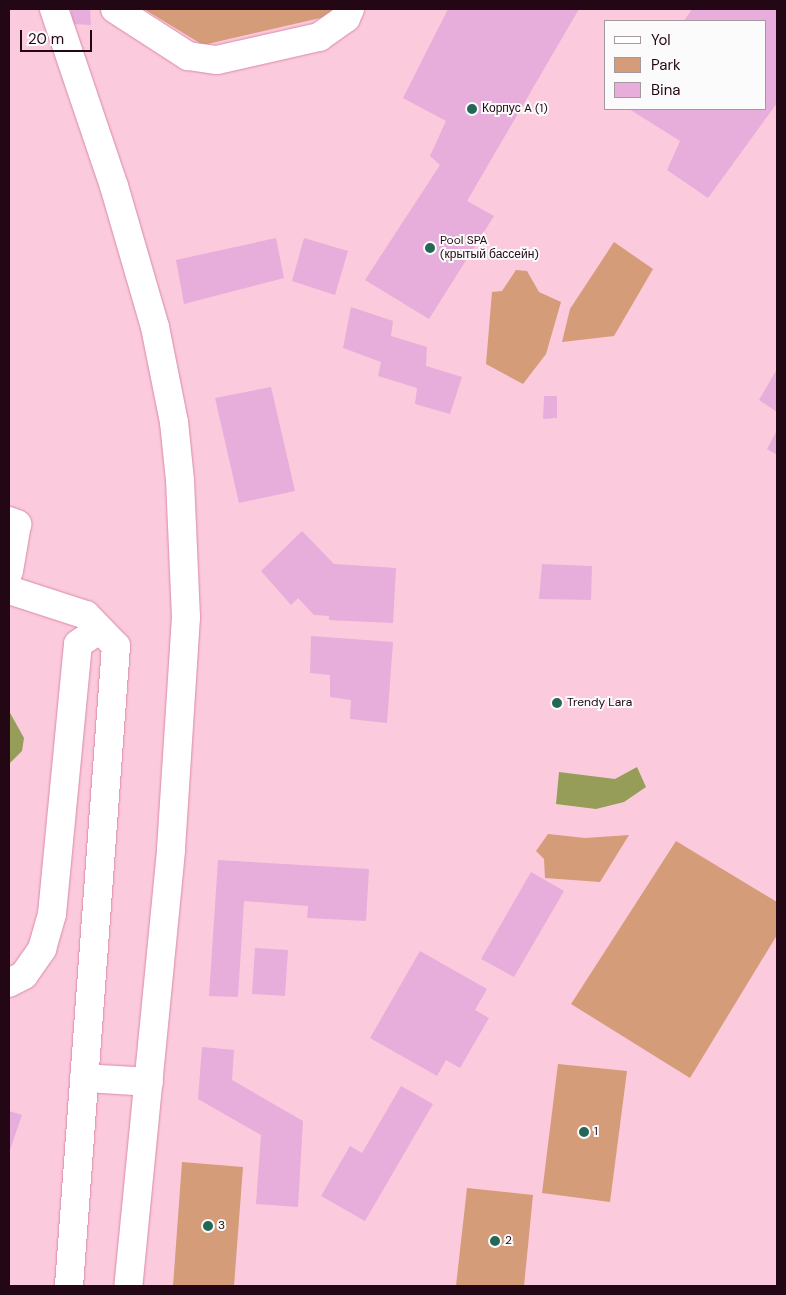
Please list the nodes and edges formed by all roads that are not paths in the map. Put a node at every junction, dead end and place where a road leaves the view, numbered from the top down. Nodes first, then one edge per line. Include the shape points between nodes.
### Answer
1 (54, 9) edge
2 (115, 9) edge
3 (350, 9) edge
4 (9, 521) edge
5 (9, 571) edge
6 (9, 590) edge
7 (99, 630) junction
8 (9, 983) edge
9 (84, 1078) junction
10 (149, 1082) junction
11 (69, 1286) edge
12 (128, 1286) edge

1 - 10 street via 114,186 155,326 174,422 180,480 186,617
2 - 3 street via 188,56 217,60 319,37 346,18
4 - 5 street via 17,524
6 - 7 street via 86,615
7 - 8 street via 78,644 52,914 42,949 24,975
7 - 9 street via 109,635 116,646
9 - 10 street
9 - 11 street
10 - 12 street

